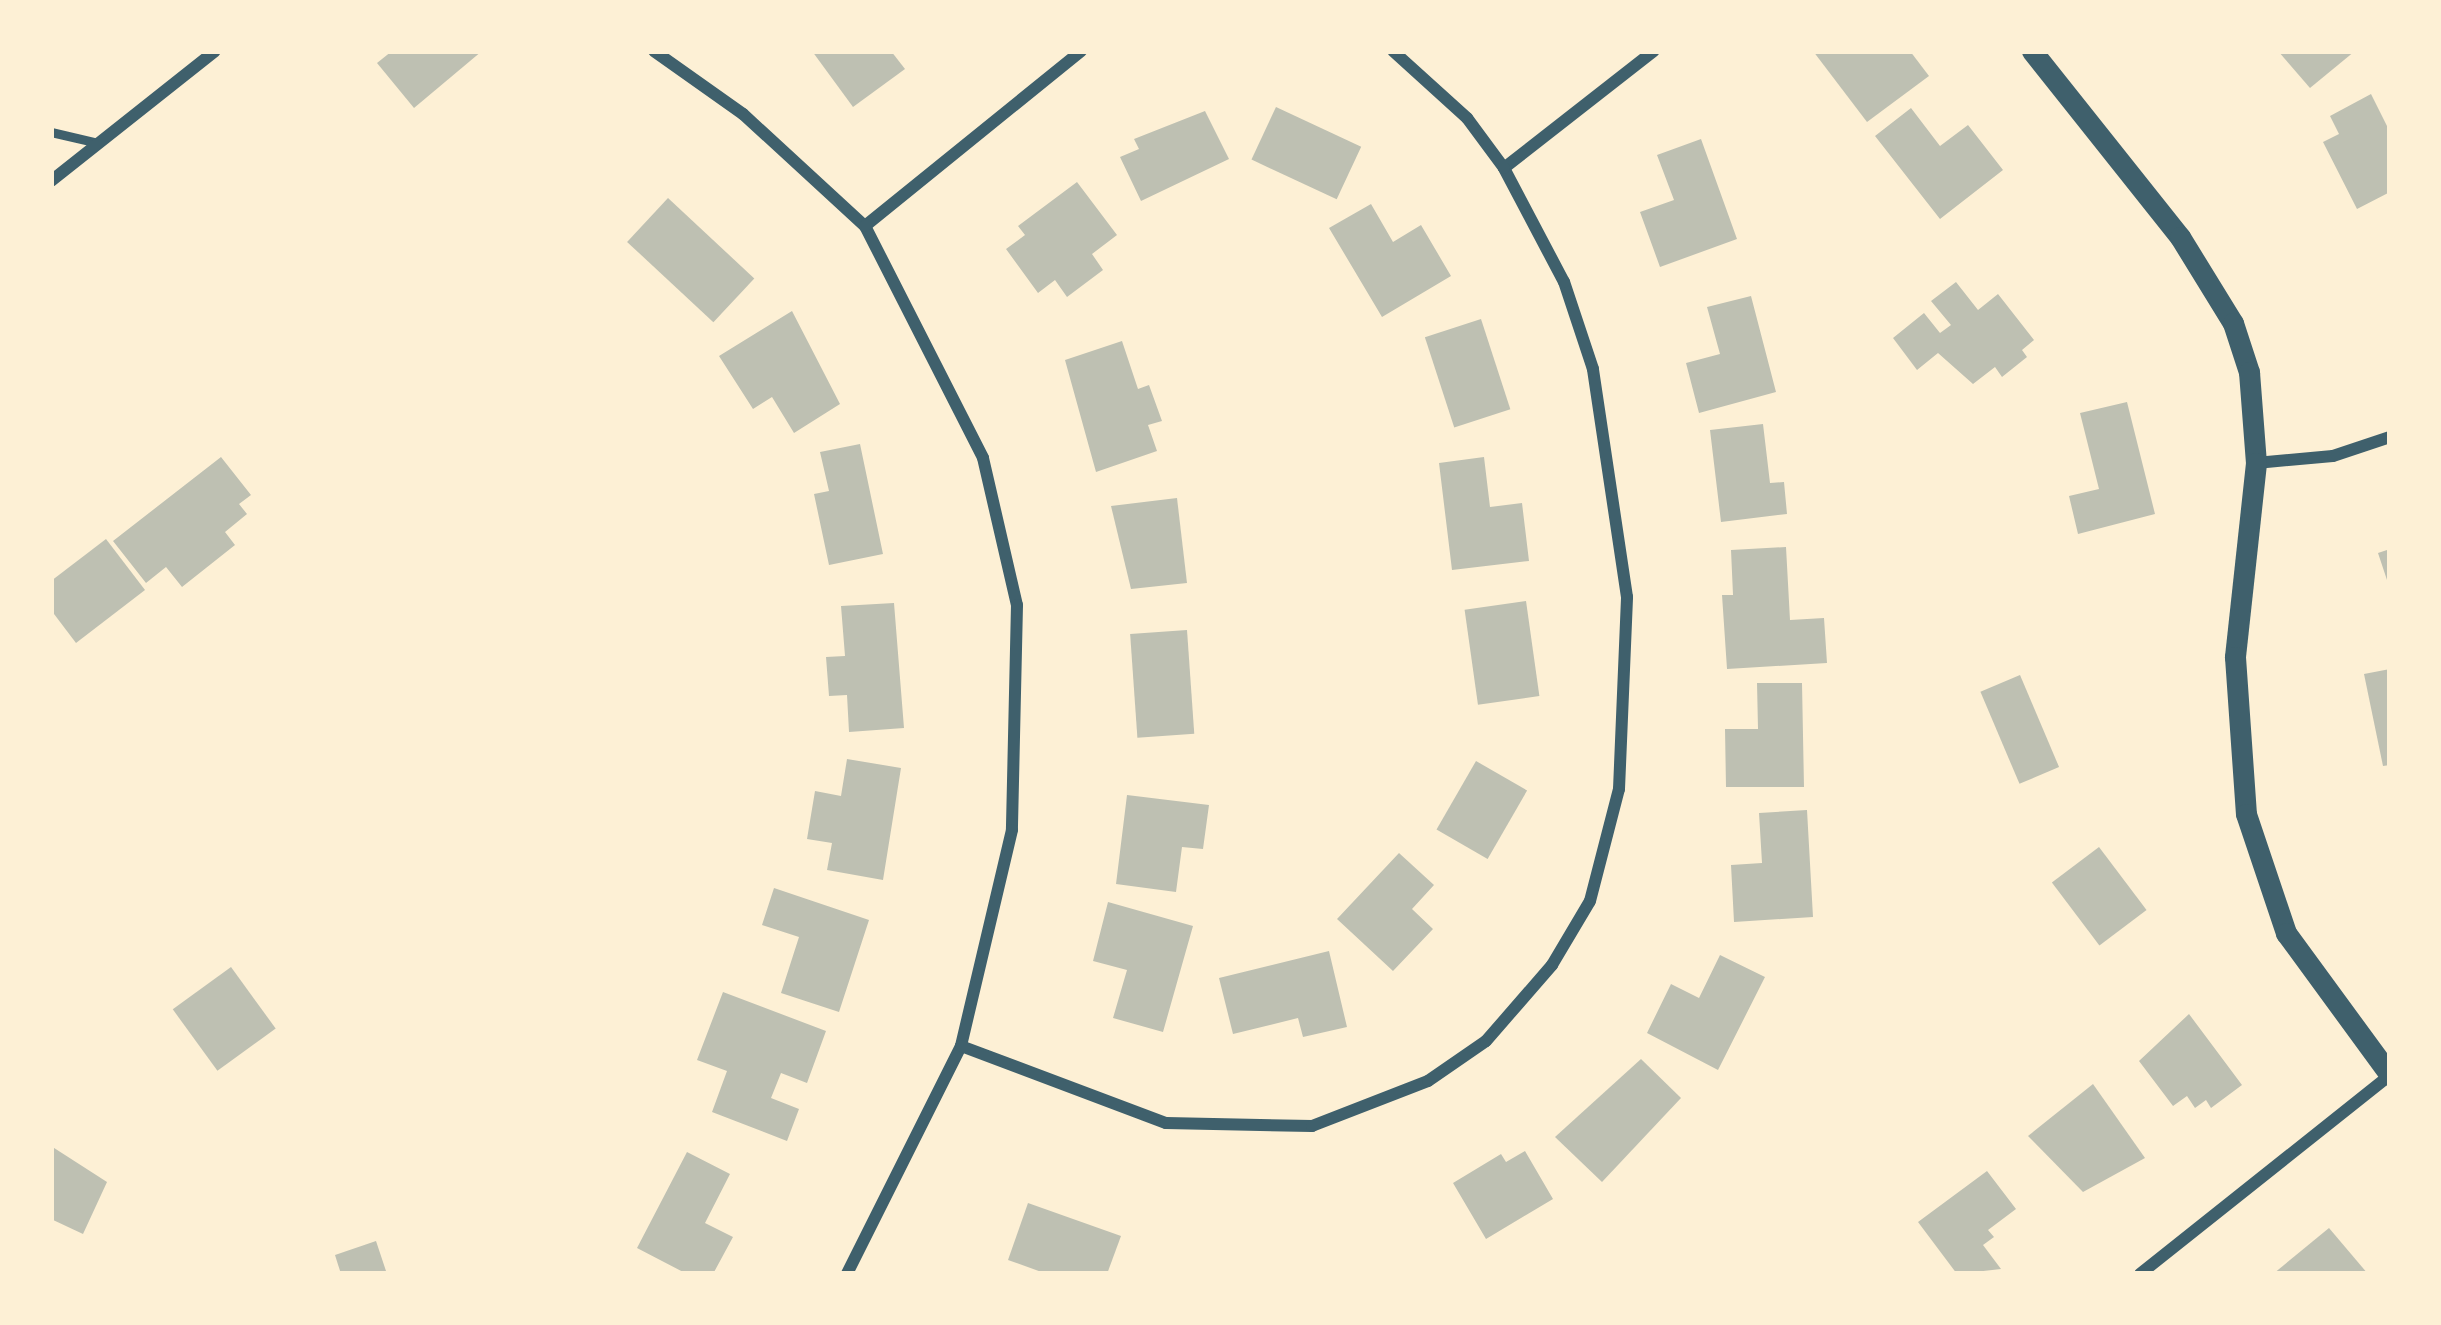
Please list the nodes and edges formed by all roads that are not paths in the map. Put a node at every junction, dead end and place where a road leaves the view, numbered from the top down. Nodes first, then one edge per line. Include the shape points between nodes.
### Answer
1 (215, 51) edge
2 (654, 51) edge
3 (1082, 51) edge
4 (1393, 51) edge
5 (1654, 51) edge
6 (2032, 51) edge
7 (51, 132) edge
8 (98, 143) junction
9 (1504, 168) junction
10 (51, 181) edge
11 (865, 226) junction
12 (2390, 437) edge
13 (2256, 464) junction
14 (961, 1046) junction
15 (2390, 1075) edge
16 (848, 1274) edge
17 (2140, 1274) edge

1 - 8 street
2 - 11 street via 743,114
3 - 11 street
4 - 9 street via 1467,118
5 - 9 street
6 - 13 street via 2210,280 2248,371
7 - 8 lane
8 - 10 street
9 - 14 street via 1579,320 1627,578 1619,789 1578,926 1486,1041 1428,1081 1312,1126 1166,1124
11 - 14 street via 983,458 1017,605 1012,830
12 - 13 street via 2333,456
13 - 15 street via 2235,657 2246,814 2286,934
14 - 16 street
15 - 17 street

